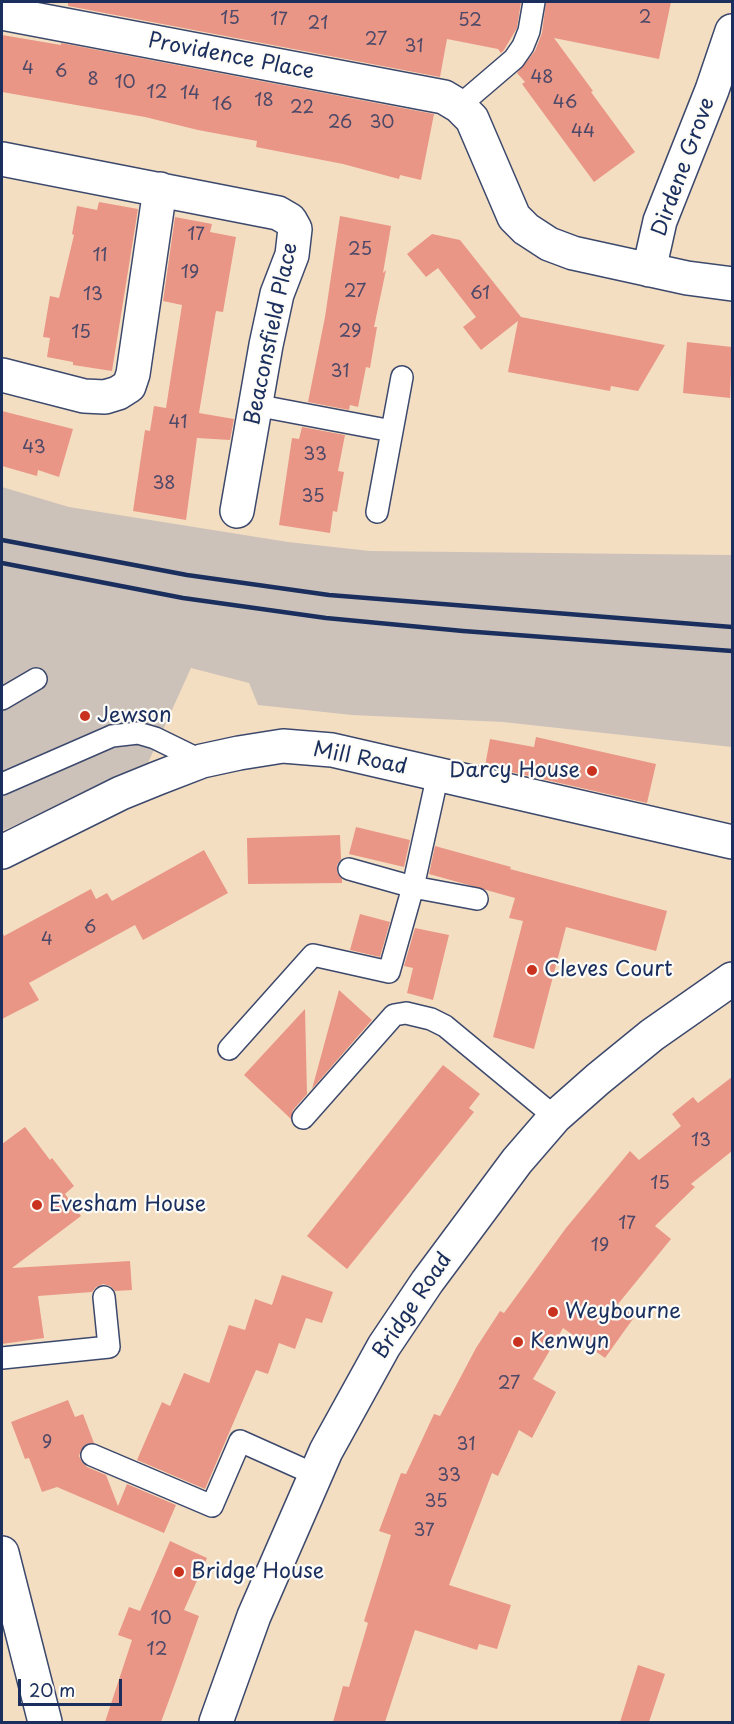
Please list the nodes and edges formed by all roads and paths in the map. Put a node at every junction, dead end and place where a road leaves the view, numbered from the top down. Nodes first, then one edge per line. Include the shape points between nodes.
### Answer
1 (534, 2) edge
2 (2, 13) edge
3 (732, 31) edge
4 (722, 92) edge
5 (459, 106) junction
6 (2, 159) edge
7 (160, 189) junction
8 (650, 270) junction
9 (732, 284) edge
10 (2, 375) edge
11 (402, 377) dead end
12 (255, 405) junction
13 (392, 431) junction
14 (237, 511) dead end
15 (377, 512) dead end
16 (36, 679) dead end
17 (2, 699) edge
18 (202, 761) junction
19 (438, 774) junction
20 (2, 784) edge
21 (732, 842) edge
22 (2, 852) edge
23 (349, 869) dead end
24 (413, 887) junction
25 (477, 899) dead end
26 (732, 979) edge
27 (229, 1049) dead end
28 (555, 1117) junction
29 (303, 1118) dead end
30 (104, 1297) dead end
31 (2, 1358) edge
32 (92, 1455) dead end
33 (316, 1475) junction
34 (2, 1553) edge
35 (45, 1722) edge
36 (216, 1722) edge

1 - 5 lane via 529,30 514,59
2 - 5 street, Providence Place via 444,97
3 - 4 street, Dirdene Grove
4 - 8 street, Dirdene Grove via 660,222
5 - 8 street via 472,119 514,217 526,229 573,253
6 - 7 street, Beaconsfield Place
7 - 10 street via 129,386 105,397 84,396
7 - 12 street, Beaconsfield Place via 278,213 290,220 295,229
8 - 9 street
11 - 13 lane
12 - 13 lane
12 - 14 street, Beaconsfield Place
13 - 15 lane
16 - 17 lane
18 - 19 street, Mill Road via 283,746 332,750
18 - 20 lane via 138,733 112,736
18 - 22 street, Mill Road via 121,793
19 - 21 street, Mill Road
19 - 24 lane
23 - 24 lane
24 - 25 lane
24 - 27 lane via 389,972 314,955
26 - 28 street, Bridge Road via 652,1035
28 - 29 lane via 445,1026 406,1013 394,1015
28 - 33 street, Bridge Road via 427,1282 384,1346
30 - 31 lane via 109,1347
32 - 33 lane via 212,1506 240,1441
33 - 36 street, Bridge Road via 254,1616
34 - 35 street

